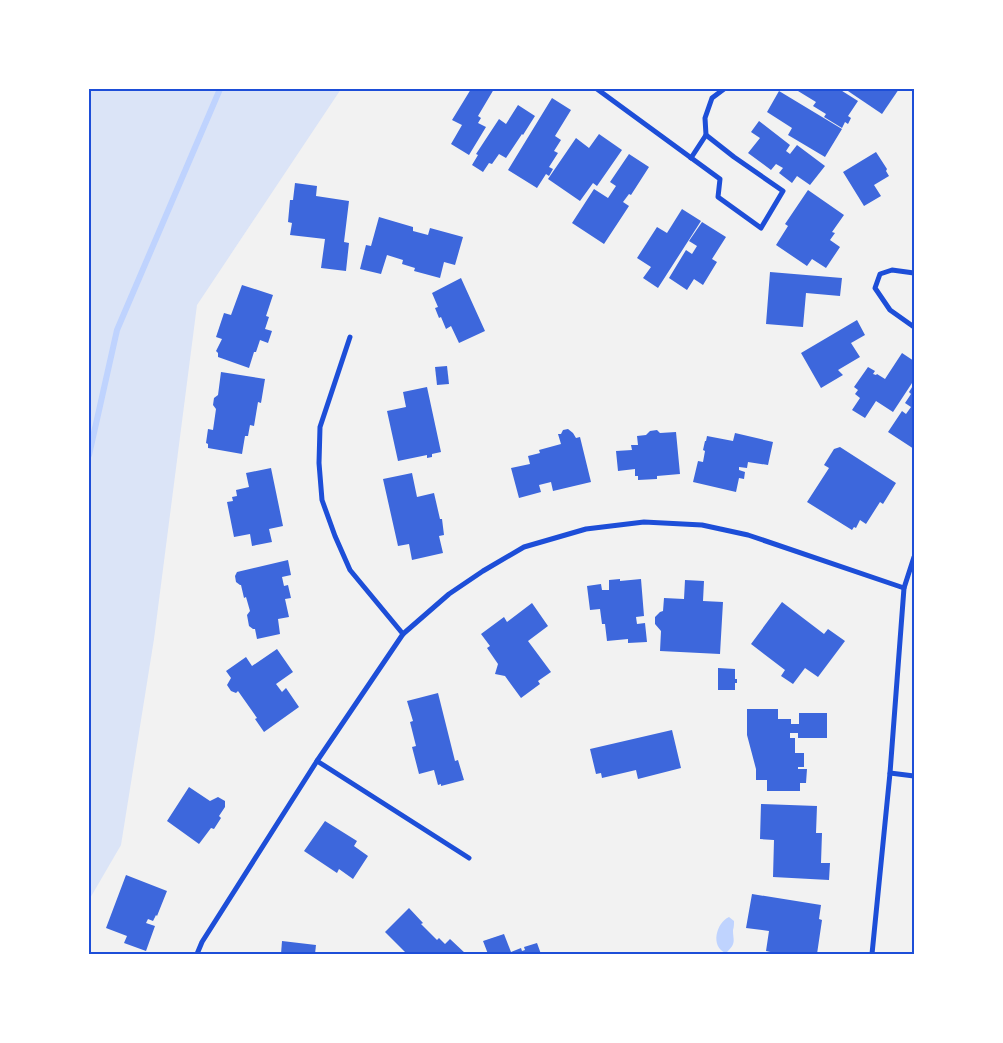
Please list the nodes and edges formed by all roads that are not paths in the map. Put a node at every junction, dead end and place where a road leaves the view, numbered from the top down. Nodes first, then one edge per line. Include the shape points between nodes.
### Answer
1 (597, 89) edge
2 (724, 89) edge
3 (706, 135) junction
4 (691, 158) junction
5 (914, 273) edge
6 (914, 327) edge
7 (350, 337) dead end
8 (914, 558) edge
9 (904, 588) junction
10 (403, 634) junction
11 (317, 761) junction
12 (890, 773) junction
13 (914, 776) edge
14 (469, 858) dead end
15 (197, 954) edge
16 (872, 954) edge

1 - 4 street
2 - 3 street via 712,98 705,118
3 - 4 street
3 - 4 street via 783,192 761,228 718,196 720,179
5 - 6 street via 892,270 880,274 875,288 890,310
7 - 10 street via 320,428 322,500 350,570
8 - 9 street
9 - 10 street via 748,535 702,525 644,522 586,529 524,547 449,594
9 - 12 street
10 - 11 street
11 - 14 street
11 - 15 street
12 - 13 street
12 - 16 street

